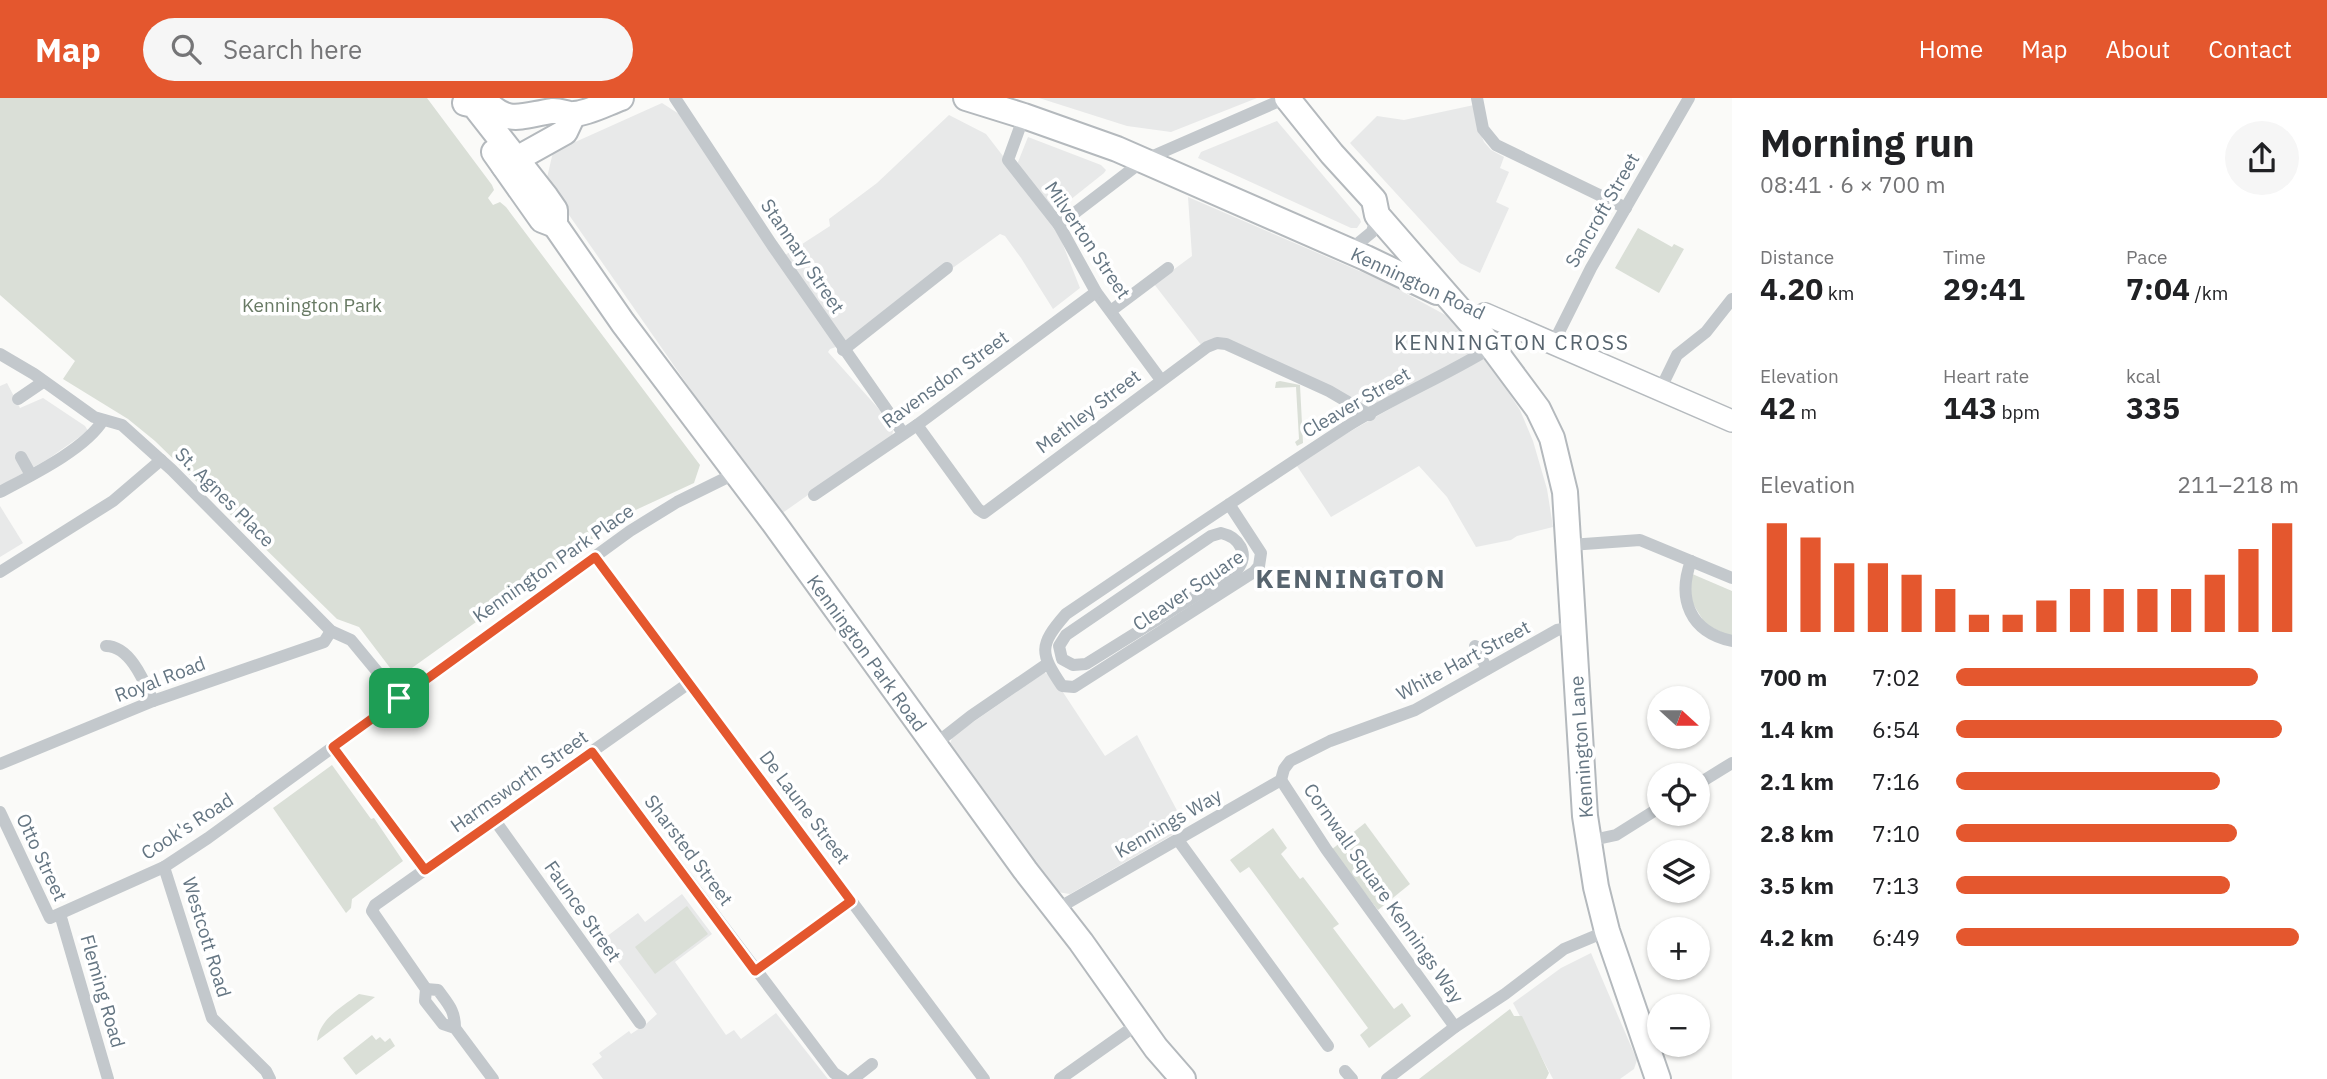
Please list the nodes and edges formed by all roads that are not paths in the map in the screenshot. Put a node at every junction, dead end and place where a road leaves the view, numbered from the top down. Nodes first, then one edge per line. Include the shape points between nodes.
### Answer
1 (621, 98) edge
2 (675, 98) edge
3 (968, 98) edge
4 (1287, 98) edge
5 (1477, 98) edge
6 (1689, 98) edge
7 (470, 100) edge
8 (573, 115) junction
9 (1024, 116) junction
10 (1144, 160) junction
11 (510, 162) junction
12 (1375, 208) junction
13 (1626, 208) junction
14 (1059, 225) junction
15 (1349, 251) junction
16 (947, 268) dead end
17 (1168, 268) dead end
18 (1096, 292) junction
19 (1449, 298) junction
20 (1732, 299) edge
21 (1112, 310) junction
22 (1485, 314) junction
23 (1499, 343) junction
24 (1553, 344) junction
25 (844, 350) junction
26 (0, 354) edge
27 (1161, 380) junction
28 (43, 382) junction
29 (1660, 390) junction
30 (18, 399) dead end
31 (1349, 403) junction
32 (1370, 415) junction
33 (103, 420) junction
34 (1732, 421) edge
35 (917, 425) junction
36 (1348, 426) junction
37 (903, 433) junction
38 (21, 457) dead end
39 (161, 460) junction
40 (736, 473) junction
41 (31, 475) junction
42 (0, 492) edge
43 (814, 495) dead end
44 (1229, 504) junction
45 (1570, 545) junction
46 (595, 557) junction
47 (1691, 561) junction
48 (0, 572) edge
49 (1732, 578) edge
50 (1574, 627) junction
51 (331, 631) junction
52 (1732, 641) edge
53 (106, 646) dead end
54 (1475, 646) dead end
55 (1047, 664) junction
56 (1086, 664) joint
57 (1487, 669) junction
58 (689, 683) junction
59 (399, 698) junction
60 (153, 701) junction
61 (934, 745) junction
62 (333, 747) junction
63 (592, 752) junction
64 (1732, 763) edge
65 (0, 764) edge
66 (1710, 777) edge
67 (1281, 780) junction
68 (0, 812) edge
69 (1647, 816) edge
70 (496, 822) junction
71 (1178, 840) junction
72 (1588, 841) junction
73 (164, 867) junction
74 (425, 870) junction
75 (851, 901) junction
76 (1055, 910) junction
77 (55, 916) junction
78 (1606, 931) junction
79 (755, 971) junction
80 (640, 1023) dead end
81 (1139, 1023) junction
82 (1455, 1027) junction
83 (1328, 1046) dead end
84 (872, 1064) dead end
85 (108, 1079) edge
86 (270, 1079) edge
87 (493, 1079) edge
88 (843, 1079) edge
89 (853, 1079) edge
90 (984, 1079) edge
91 (1060, 1079) edge
92 (1183, 1079) edge
93 (1387, 1079) edge
94 (1658, 1079) edge

1 - 8 highway
2 - 25 street, Stannary Street
3 - 9 highway, Kennington Road
4 - 10 street
4 - 12 highway, Kennington Lane
5 - 13 street via 1481,125 1496,145
6 - 13 street, Sancroft Street
7 - 8 highway via 511,118 556,110
7 - 11 highway, Kennington Park Road via 465,112
8 - 11 highway via 565,132
9 - 10 highway, Kennington Road
9 - 14 street, Milverton Street via 1008,160
10 - 14 street
10 - 15 highway, Kennington Road
11 - 40 highway, Kennington Park Road via 542,220 555,225
12 - 15 street via 1372,232
12 - 19 highway, Kennington Lane
12 - 22 highway, Kennington Lane via 1387,203
13 - 24 street, Sancroft Street
14 - 18 street, Milverton Street
15 - 19 highway, Kennington Road
16 - 25 street
17 - 21 street
18 - 21 street, Milverton Street
18 - 35 street, Ravensdon Street
19 - 22 highway, Kennington Road
19 - 23 highway, Kennington Lane
20 - 29 street via 1706,332 1677,355
21 - 27 street, Milverton Street
22 - 23 highway, Kennington Lane
22 - 24 main road, Kennington Road
23 - 32 street, Cleaver Street
23 - 45 highway, Kennington Lane via 1552,438 1562,475
24 - 29 main road, Kennington Road
25 - 37 street, Stannary Street
26 - 28 street, St. Agnes Place
27 - 31 street, Methley Street via 1207,347 1226,344
27 - 35 street, Methley Street via 984,513
28 - 30 street
28 - 33 street, St. Agnes Place
29 - 34 main road, Kennington Road
31 - 32 street
31 - 36 street
32 - 36 street, Cleaver Street
33 - 39 street, St. Agnes Place via 122,425
33 - 41 street via 93,434
35 - 37 street, Ravensdon Street
36 - 44 street, Cleaver Street
37 - 43 street, Ravensdon Street
38 - 41 street
39 - 48 street via 113,501
39 - 51 street, St. Agnes Place
40 - 46 street, Kennington Park Place via 650,518
40 - 61 highway, Kennington Park Road
41 - 42 street
44 - 55 street via 1066,614 1046,645
44 - 55 street, Cleaver Square via 1261,553 1254,572 1074,687 1062,686
45 - 47 street via 1640,540
45 - 50 highway, Kennington Lane
46 - 58 street, De Laune Street
46 - 59 street, Kennington Park Place
47 - 49 street
47 - 52 street via 1685,594 1691,614 1715,636
50 - 57 street, White Hart Street via 1557,630
50 - 72 highway, Kennington Lane
51 - 59 street, St. Agnes Place via 351,640
51 - 60 street, Royal Road via 324,642
53 - 60 street via 124,652
54 - 57 street
55 - 61 street
56 - 56 street, Cleaver Square via 1076,666 1062,659 1059,646 1066,635 1214,534 1229,535 1238,543 1243,558 1237,570
57 - 67 street, White Hart Street via 1411,712 1329,741 1290,761
58 - 63 street, Harmsworth Street
58 - 75 street, De Laune Street
59 - 62 street, Kennington Park Place
60 - 65 street, Royal Road
61 - 76 highway, Kennington Park Road
62 - 73 street, Cook's Road
62 - 74 street
63 - 70 street, Harmsworth Street
63 - 79 street, Sharsted Street
64 - 66 street
67 - 71 street, Kennings Way
67 - 82 street, Cornwall Square Kennings Way
68 - 77 street, Otto Street
69 - 72 street via 1616,835
70 - 74 street, Harmsworth Street
70 - 80 street, Faunce Street
71 - 76 street, Kennings Way
71 - 83 street
72 - 78 highway, Kennington Lane
73 - 77 street, Cook's Road
73 - 86 street, Westcott Road via 212,1018
74 - 87 street, Harmsworth Street via 372,911 426,989 438,990 455,1015 455,1028
75 - 79 street
75 - 90 street, De Laune Street
76 - 81 highway, Kennington Park Road
77 - 85 street, Fleming Road
78 - 82 street via 1564,950
78 - 94 highway, Kennington Lane
79 - 88 street, Sharsted Street
81 - 91 street
81 - 92 highway, Kennington Park Road
82 - 93 street, Cornwall Square Kennings Way
84 - 89 street

